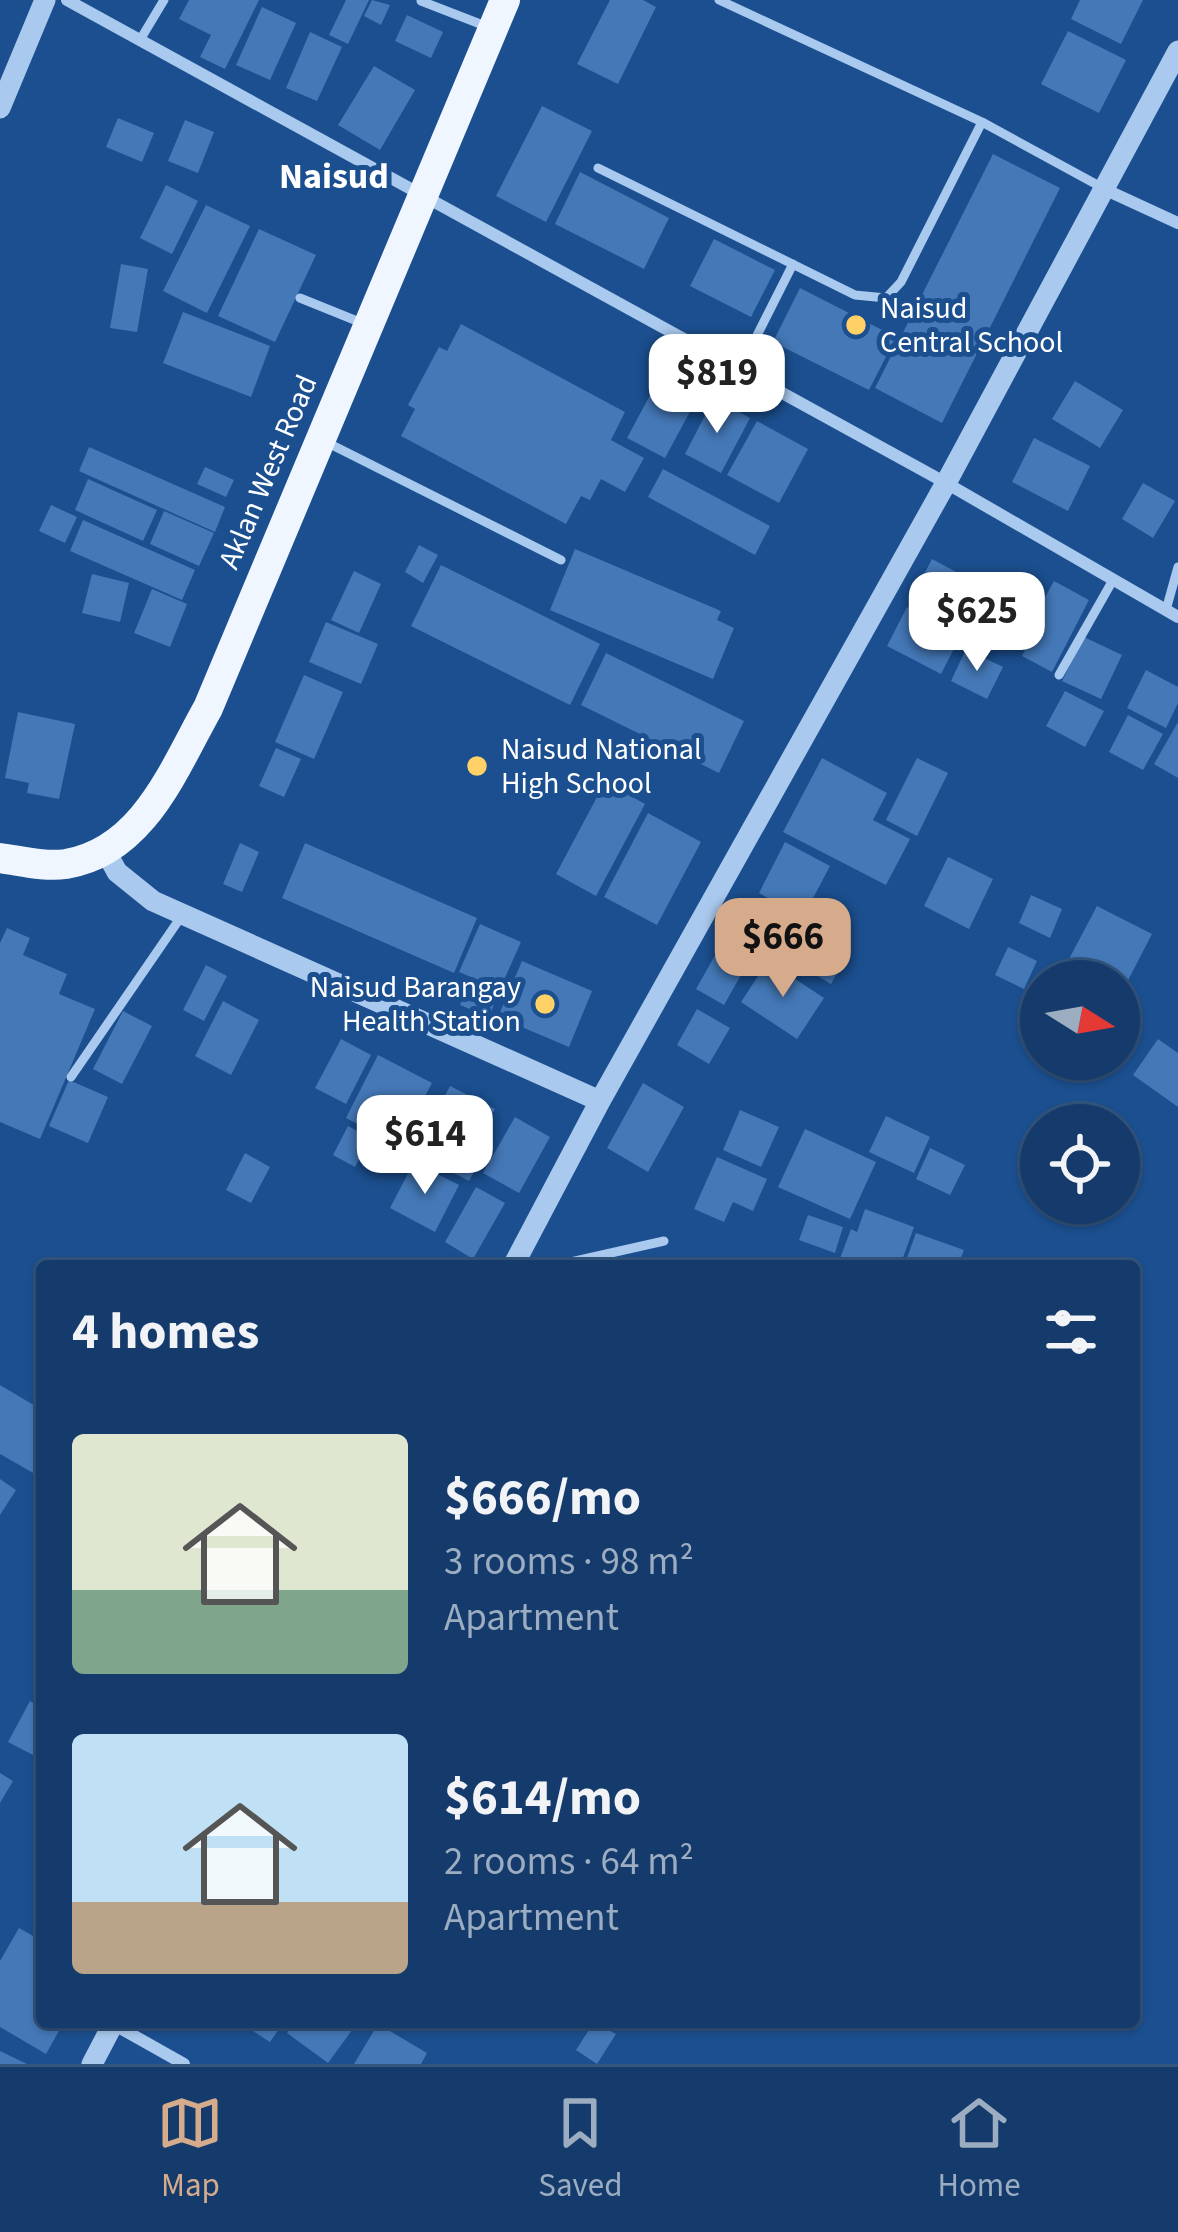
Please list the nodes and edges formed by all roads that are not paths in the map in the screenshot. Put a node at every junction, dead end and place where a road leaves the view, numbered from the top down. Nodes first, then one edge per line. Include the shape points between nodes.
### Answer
1 (45, 0) edge
2 (67, 0) edge
3 (164, 0) edge
4 (719, 0) edge
5 (421, 1) edge
6 (499, 14) edge
7 (140, 40) junction
8 (1178, 51) edge
9 (0, 108) edge
10 (982, 122) junction
11 (598, 168) dead end
12 (1104, 189) junction
13 (422, 194) junction
14 (1178, 223) edge
15 (793, 264) junction
16 (300, 298) dead end
17 (368, 326) junction
18 (740, 369) junction
19 (321, 440) junction
20 (946, 483) junction
21 (561, 560) dead end
22 (1178, 567) edge
23 (1113, 580) junction
24 (1172, 613) edge
25 (1059, 675) dead end
26 (104, 848) junction
27 (0, 858) edge
28 (183, 914) junction
29 (71, 1077) dead end
30 (600, 1101) junction
31 (664, 1241) dead end
32 (516, 1260) edge
33 (580, 1260) edge
34 (111, 2028) edge
35 (123, 2028) edge
36 (92, 2064) edge
37 (184, 2064) edge

1 - 9 street
2 - 7 street
3 - 7 lane
4 - 10 lane
5 - 6 lane
6 - 13 main road, Aklan West Road
7 - 13 street
8 - 12 street
10 - 12 lane
10 - 15 lane via 886,298 855,295
11 - 15 lane
12 - 14 street
12 - 20 street
13 - 17 main road, Aklan West Road
13 - 18 street
15 - 18 lane
16 - 17 lane
17 - 19 main road, Aklan West Road
18 - 20 street
19 - 21 lane
19 - 26 main road, Aklan West Road via 208,708 151,809
20 - 23 street
20 - 30 street
22 - 24 lane
23 - 24 street
23 - 25 lane
26 - 27 main road, Aklan West Road via 68,864
26 - 28 street via 117,872
28 - 29 lane
28 - 30 street
30 - 32 street
31 - 33 lane
34 - 36 street
35 - 37 street

